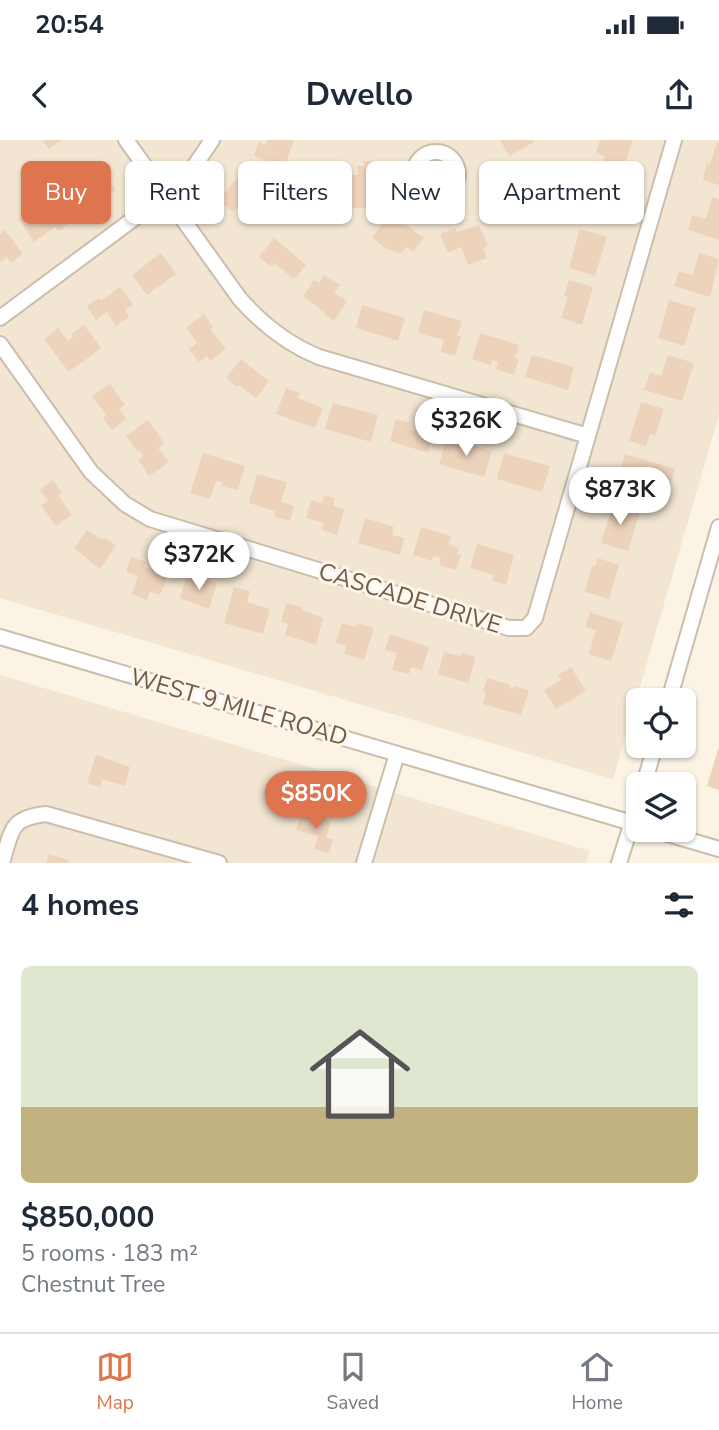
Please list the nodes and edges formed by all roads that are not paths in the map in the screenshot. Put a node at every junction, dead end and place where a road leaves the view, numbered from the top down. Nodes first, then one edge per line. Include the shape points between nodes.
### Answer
1 (126, 140) edge
2 (212, 140) edge
3 (674, 140) edge
4 (142, 161) edge
5 (198, 161) edge
6 (127, 224) edge
7 (188, 224) edge
8 (0, 318) edge
9 (0, 344) edge
10 (588, 436) junction
11 (719, 527) edge
12 (0, 637) edge
13 (672, 688) edge
14 (397, 754) junction
15 (626, 820) edge
16 (628, 842) edge
17 (695, 842) edge
18 (719, 849) edge
19 (2, 863) edge
20 (219, 863) edge
21 (364, 863) edge
22 (620, 863) edge

1 - 4 street
2 - 5 street
3 - 10 street, CASCADE DRIVE
6 - 8 street
7 - 10 street via 240,299 270,329 300,349
9 - 10 street, CASCADE DRIVE via 91,472 125,504 150,519 509,628 526,628 535,618
11 - 13 street
12 - 14 street, WEST 9 MILE ROAD
14 - 15 street, WEST 9 MILE ROAD
14 - 21 street
16 - 22 street
17 - 18 street
19 - 20 street via 19,821 46,814

